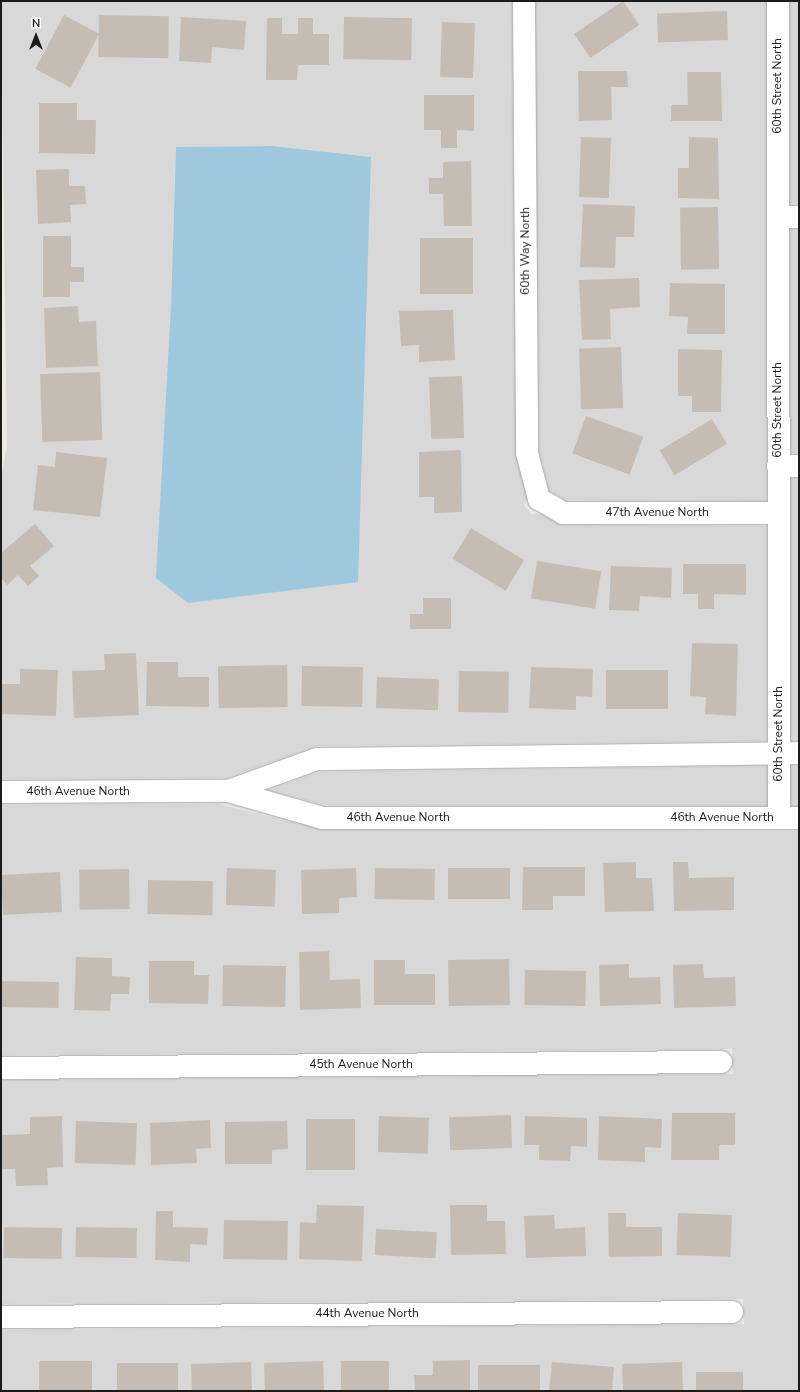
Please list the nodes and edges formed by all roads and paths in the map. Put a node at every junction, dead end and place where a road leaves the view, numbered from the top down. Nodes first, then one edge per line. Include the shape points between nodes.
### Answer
1 (524, 1) edge
2 (778, 1) edge
3 (789, 217) edge
4 (789, 466) edge
5 (539, 500) joint
6 (779, 513) junction
7 (789, 754) edge
8 (228, 791) junction
9 (1, 792) edge
10 (789, 818) edge
11 (722, 1062) dead end
12 (1, 1068) edge
13 (732, 1312) dead end
14 (1, 1317) edge

1 - 5 street, 60th Way North via 527,453
2 - 3 street, 60th Street North
3 - 4 street, 60th Street North
4 - 6 street, 60th Street North
5 - 6 street, 47th Avenue North via 563,512
6 - 7 street, 60th Street North
7 - 8 street via 317,759
7 - 10 street, 60th Street North
8 - 9 street, 46th Avenue North
8 - 10 street, 46th Avenue North via 323,818
11 - 12 street, 45th Avenue North
13 - 14 street, 44th Avenue North

